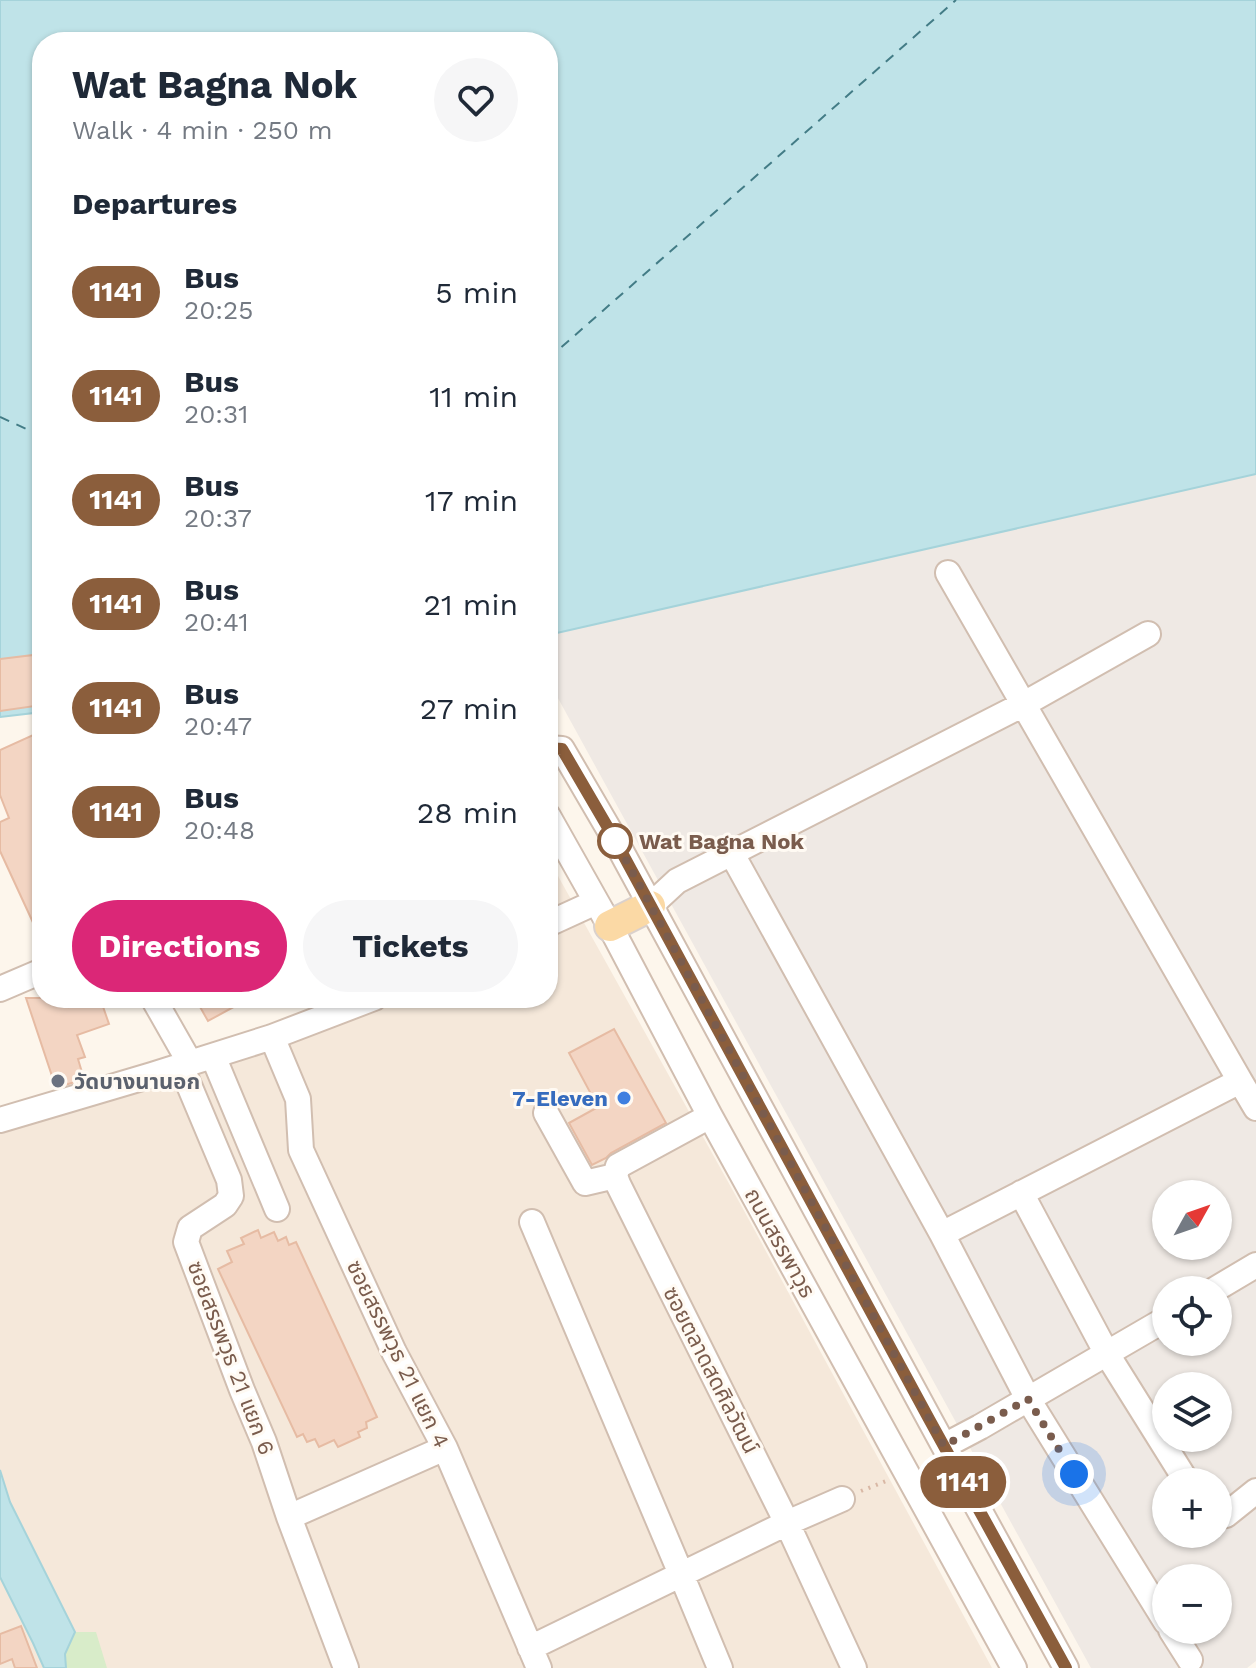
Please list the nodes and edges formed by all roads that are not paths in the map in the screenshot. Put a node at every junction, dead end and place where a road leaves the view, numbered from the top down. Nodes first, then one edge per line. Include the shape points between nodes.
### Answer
1 (948, 573) dead end
2 (1148, 634) dead end
3 (1024, 704) junction
4 (558, 749) edge
5 (558, 834) edge
6 (732, 854) junction
7 (650, 906) junction
8 (603, 914) junction
9 (558, 922) edge
10 (32, 975) edge
11 (0, 989) edge
12 (158, 1008) edge
13 (348, 1008) edge
14 (272, 1037) junction
15 (213, 1056) junction
16 (186, 1065) junction
17 (1240, 1081) junction
18 (1256, 1108) edge
19 (546, 1113) dead end
20 (710, 1116) junction
21 (0, 1120) edge
22 (615, 1176) junction
23 (1021, 1193) junction
24 (277, 1209) dead end
25 (532, 1222) dead end
26 (942, 1234) junction
27 (1256, 1265) edge
28 (1232, 1279) edge
29 (1152, 1327) edge
30 (1107, 1354) junction
31 (1028, 1399) junction
32 (944, 1446) junction
33 (445, 1448) junction
34 (1178, 1468) edge
35 (1256, 1491) edge
36 (842, 1499) road end
37 (1232, 1510) edge
38 (289, 1517) junction
39 (787, 1523) junction
40 (681, 1574) junction
41 (1152, 1599) edge
42 (1180, 1644) edge
43 (535, 1658) edge
44 (1190, 1660) dead end
45 (1011, 1667) edge
46 (346, 1668) edge
47 (720, 1668) edge
48 (854, 1668) edge
49 (1066, 1668) edge

1 - 3 street
2 - 3 street
3 - 6 street
3 - 17 street
4 - 7 street via 570,761
5 - 8 street, ถนนสรรพาวุธ
6 - 7 street via 677,881
6 - 26 street
7 - 8 main road
7 - 32 street
8 - 9 street
8 - 20 street, ถนนสรรพาวุธ
10 - 11 street
12 - 16 street
13 - 14 street
14 - 15 street
14 - 33 street, ซอยสรรพวุธ 21 แยก 4 via 298,1099 301,1150 394,1352
15 - 16 street
15 - 24 street
16 - 21 street
16 - 38 street, ซอยสรรพวุธ 21 แยก 6 via 231,1196 190,1228 186,1242
17 - 18 street
17 - 23 street
19 - 22 street via 585,1183
20 - 22 street via 618,1166
20 - 45 street, ถนนสรรพาวุธ
22 - 39 street, ซอยตลาดสดศิลวัฒน์
23 - 26 street
23 - 30 street
25 - 40 street
26 - 31 street
27 - 28 street
29 - 30 street
30 - 31 street
30 - 34 street
31 - 32 street
31 - 41 street
32 - 49 street
33 - 38 street
33 - 43 street, ซอยสรรพวุธ 21 แยก 4
35 - 37 street
36 - 39 street
38 - 46 street, ซอยสรรพวุธ 21 แยก 6
39 - 40 street
39 - 48 street, ซอยตลาดสดศิลวัฒน์
40 - 43 street
40 - 47 street
42 - 44 street

